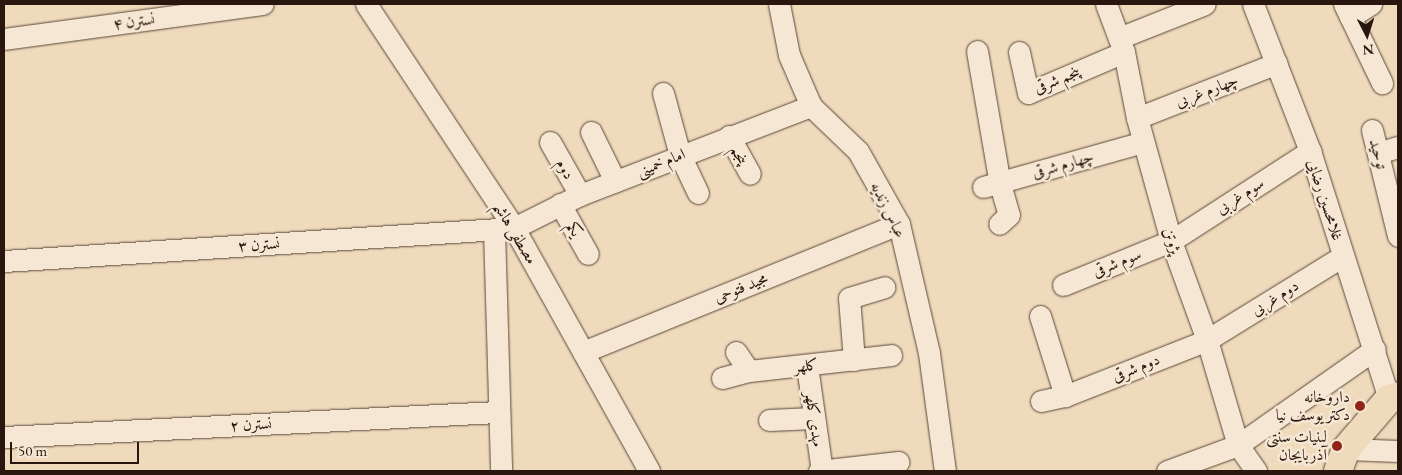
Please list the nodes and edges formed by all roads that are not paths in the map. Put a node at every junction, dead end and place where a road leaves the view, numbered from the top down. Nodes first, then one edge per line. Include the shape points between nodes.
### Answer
1 (263, 4) edge
2 (366, 4) edge
3 (779, 4) edge
4 (1106, 4) edge
5 (1205, 4) edge
6 (1253, 4) edge
7 (1371, 4) edge
8 (1347, 10) edge
9 (4, 39) edge
10 (1121, 45) junction
11 (977, 51) dead end
12 (1019, 52) dead end
13 (1277, 63) junction
14 (1382, 83) dead end
15 (663, 93) dead end
16 (811, 106) junction
17 (1136, 118) junction
18 (1372, 130) dead end
19 (591, 132) dead end
20 (729, 136) junction
21 (550, 142) dead end
22 (1143, 142) junction
23 (1388, 150) edge
24 (1310, 152) junction
25 (680, 154) junction
26 (750, 174) dead end
27 (615, 181) junction
28 (992, 186) junction
29 (698, 193) dead end
30 (580, 195) junction
31 (560, 204) junction
32 (899, 224) junction
33 (999, 224) dead end
34 (504, 229) junction
35 (1398, 236) edge
36 (1171, 240) junction
37 (588, 254) dead end
38 (1343, 256) junction
39 (4, 261) edge
40 (1063, 285) dead end
41 (884, 287) dead end
42 (1040, 316) dead end
43 (1207, 340) junction
44 (1375, 349) junction
45 (583, 352) junction
46 (736, 352) dead end
47 (891, 355) dead end
48 (854, 360) junction
49 (807, 366) junction
50 (749, 371) junction
51 (722, 378) dead end
52 (1065, 396) junction
53 (1394, 397) edge
54 (1041, 401) dead end
55 (499, 412) junction
56 (813, 418) junction
57 (769, 420) dead end
58 (4, 437) edge
59 (1238, 445) junction
60 (1398, 451) edge
61 (1342, 460) edge
62 (898, 462) dead end
63 (501, 471) edge
64 (649, 471) edge
65 (821, 471) edge
66 (945, 471) edge
67 (1168, 471) edge
68 (1256, 471) edge

1 - 9 street, نسترن ۴
2 - 34 street, مصطفی هاشم
3 - 16 street, عباس زندیه via 789,55
4 - 10 street, پژوتن
5 - 10 street
6 - 13 street, غلامحسین رضایی
7 - 8 street
8 - 14 street
10 - 12 street, پنجم شرقی via 1028,93
10 - 17 street, پژوتن
11 - 28 street
13 - 17 street, چهارم غربی
13 - 24 street, غلامحسین رضایی
15 - 25 street
16 - 20 street, امام خمینی
16 - 32 street, عباس زندیه via 858,151
17 - 22 street, پژوتن
18 - 23 street, توحید
19 - 27 street
20 - 25 street, امام خمینی
20 - 26 street, پنجم
21 - 30 street, دوم
22 - 28 street, چهارم شرقی
22 - 36 street, پژوتن
23 - 35 street, توحید
24 - 36 street, سوم غربی
24 - 38 street, غلامحسین رضایی
25 - 27 street, امام خمینی
25 - 29 street
27 - 30 street, امام خمینی
28 - 33 street via 1009,215
30 - 31 street, امام خمینی
31 - 34 street, امام خمینی
31 - 37 street, یکم
32 - 45 street, مجید فتوحی
32 - 66 street, عباس زندیه via 929,353
34 - 39 street, نسترن ۳
34 - 45 street, مصطفی هاشم
34 - 55 street
36 - 40 street, سوم شرقی
36 - 43 street, پژوتن
38 - 43 street, دوم غربی
38 - 44 street, غلامحسین رضایی
41 - 48 street via 849,298
42 - 52 street
43 - 52 street, دوم شرقی
43 - 59 street, پژوتن
44 - 53 street, غلامحسین رضایی
44 - 59 street
45 - 64 street, مصطفی هاشم
46 - 50 street
47 - 48 street, کلهر
48 - 49 street, کلهر
49 - 50 street, کلهر
49 - 56 street, مهدی کلهر
50 - 51 street, کلهر
52 - 54 street, دوم شرقی
53 - 61 main road
55 - 58 street, نسترن ۲
55 - 63 street
56 - 57 street
56 - 65 street, مهدی کلهر
59 - 67 street
59 - 68 street, پژوتن
60 - 61 street
62 - 65 street

